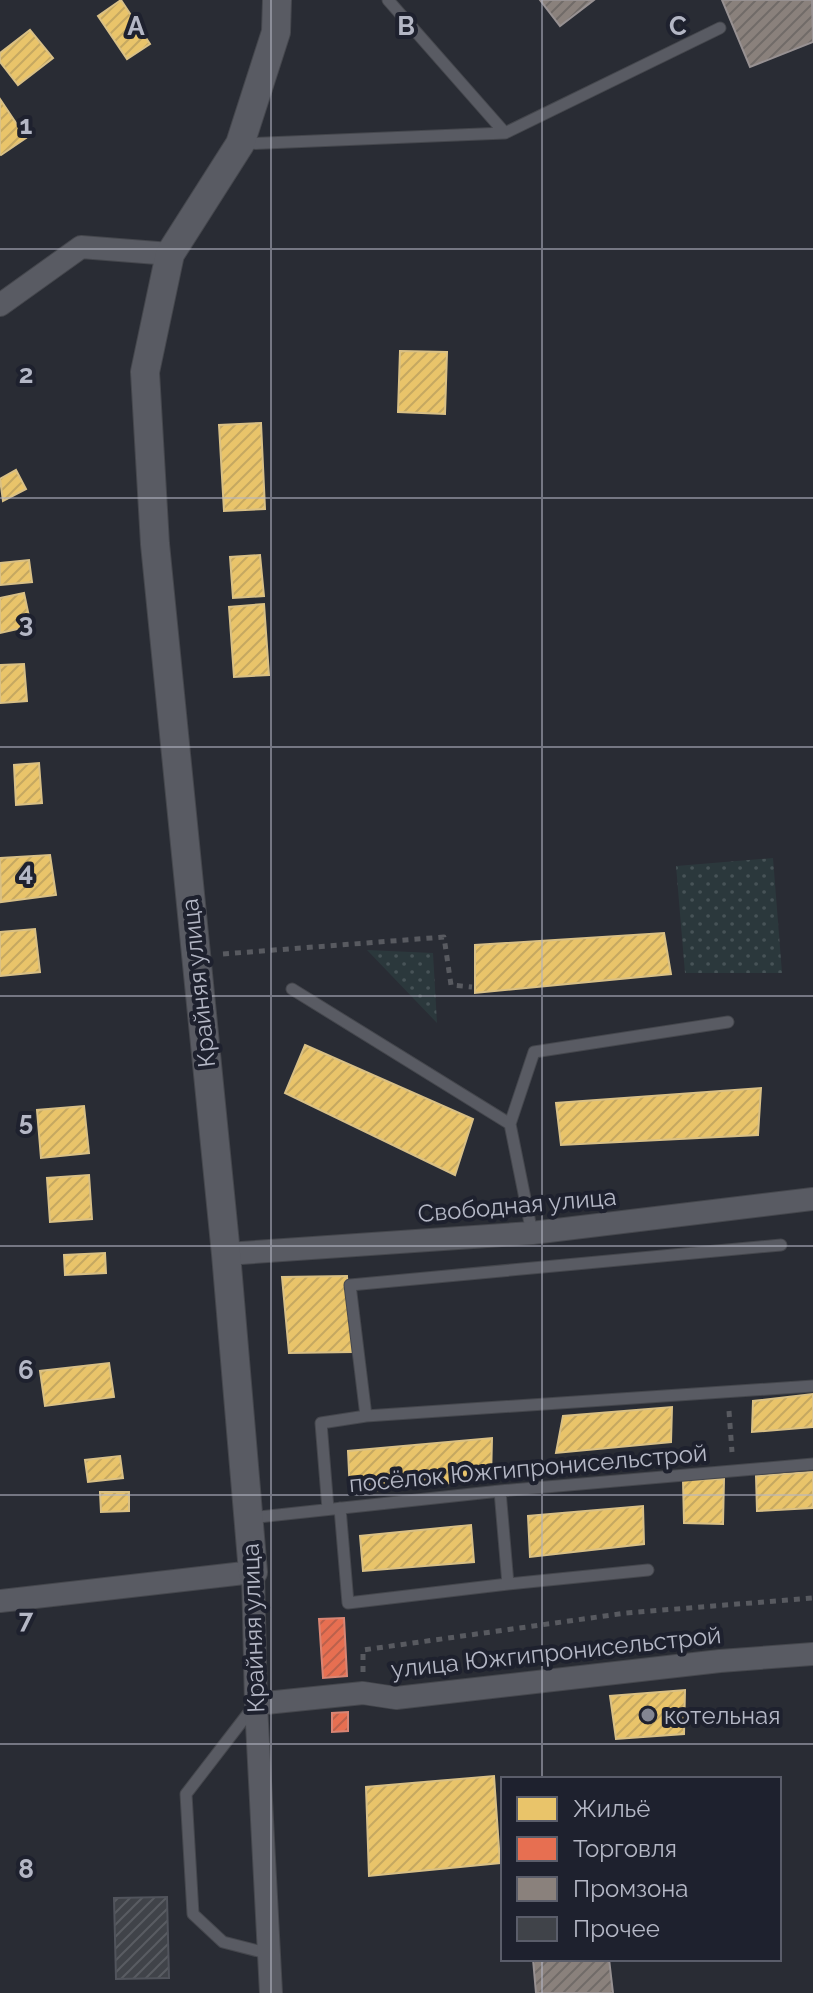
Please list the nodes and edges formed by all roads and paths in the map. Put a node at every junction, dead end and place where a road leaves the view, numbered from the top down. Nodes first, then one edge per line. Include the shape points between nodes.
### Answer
1 (277, 0) edge
2 (388, 0) edge
3 (720, 28) dead end
4 (505, 133) junction
5 (240, 144) junction
6 (170, 254) junction
7 (0, 305) edge
8 (195, 956) junction
9 (472, 987) dead end
10 (292, 989) dead end
11 (728, 1022) dead end
12 (510, 1124) junction
13 (813, 1199) edge
14 (532, 1233) junction
15 (781, 1245) dead end
16 (226, 1254) junction
17 (813, 1386) edge
18 (728, 1394) junction
19 (366, 1416) junction
20 (813, 1464) edge
21 (733, 1471) junction
22 (500, 1491) junction
23 (334, 1508) junction
24 (248, 1518) junction
25 (648, 1570) dead end
26 (253, 1572) junction
27 (508, 1584) junction
28 (813, 1598) edge
29 (0, 1601) edge
30 (813, 1654) edge
31 (363, 1693) junction
32 (256, 1704) junction
33 (270, 1954) junction
34 (271, 1993) edge

1 - 5 street, Крайняя улица via 276,32
2 - 4 lane
3 - 4 lane
4 - 5 lane
5 - 6 street, Крайняя улица
6 - 7 street via 81,247
6 - 8 street, Крайняя улица via 145,372 155,544
8 - 9 path via 444,937 451,985
8 - 16 street, Крайняя улица
10 - 12 lane
11 - 12 lane via 534,1052
12 - 14 lane
13 - 14 street, Свободная улица
14 - 16 street, Свободная улица
15 - 19 lane via 350,1285
16 - 24 street, Крайняя улица
17 - 18 lane
18 - 19 lane
18 - 21 path
19 - 23 lane via 321,1423
20 - 21 lane, посёлок Южгипронисельстрой
21 - 22 lane, посёлок Южгипронисельстрой
22 - 23 lane, посёлок Южгипронисельстрой
22 - 27 lane
23 - 24 lane, посёлок Южгипронисельстрой
23 - 27 lane via 348,1603
24 - 26 street, Крайняя улица
25 - 27 lane
26 - 29 street
26 - 32 street, Крайняя улица
28 - 31 path via 626,1613 363,1650
30 - 31 street, улица Южгипронисельстрой via 396,1698
31 - 32 street, улица Южгипронисельстрой
32 - 33 street, Крайняя улица
32 - 33 lane via 186,1794 193,1914 223,1942
33 - 34 street, Крайняя улица

